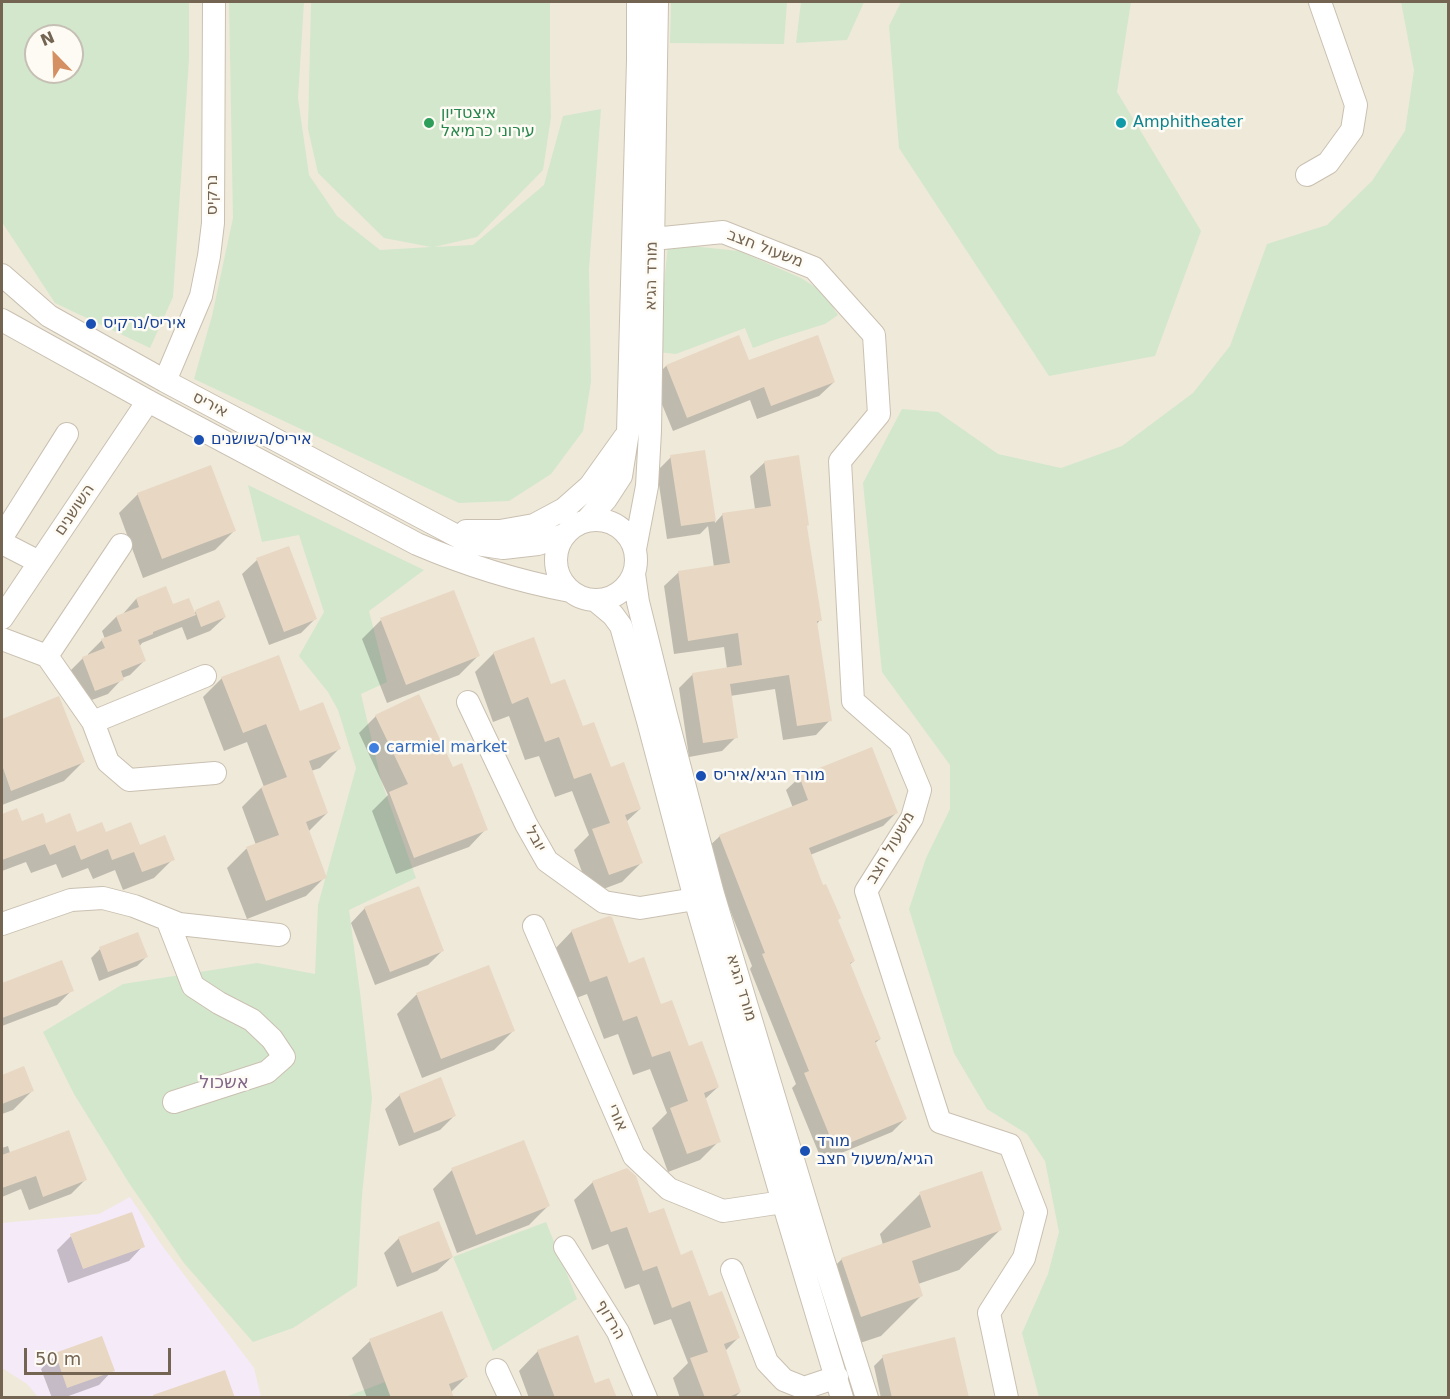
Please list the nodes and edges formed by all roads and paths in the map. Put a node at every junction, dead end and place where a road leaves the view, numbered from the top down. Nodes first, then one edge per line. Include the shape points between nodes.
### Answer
1 (213, 2) edge
2 (638, 2) edge
3 (657, 2) edge
4 (1320, 2) edge
5 (1307, 175) dead end
6 (653, 239) junction
7 (2, 275) edge
8 (2, 321) edge
9 (165, 381) junction
10 (148, 401) junction
11 (628, 432) junction
12 (67, 434) dead end
13 (587, 520) junction
14 (443, 530) junction
15 (564, 535) junction
16 (2, 537) edge
17 (2, 543) edge
18 (121, 545) dead end
19 (635, 549) junction
20 (39, 562) junction
21 (634, 574) junction
22 (570, 591) junction
23 (595, 600) junction
24 (2, 618) edge
25 (2, 639) edge
26 (47, 656) junction
27 (205, 676) dead end
28 (468, 702) dead end
29 (93, 722) junction
30 (215, 773) dead end
31 (695, 899) junction
32 (166, 919) junction
33 (2, 924) edge
34 (534, 926) dead end
35 (279, 935) dead end
36 (174, 1102) dead end
37 (783, 1202) junction
38 (565, 1247) dead end
39 (732, 1270) dead end
40 (497, 1370) dead end
41 (839, 1387) edge
42 (510, 1398) edge
43 (646, 1398) edge
44 (867, 1398) edge
45 (1007, 1398) edge

1 - 9 street, נרקיס via 213,223 209,256 201,296
2 - 11 street, מורד הגיא
3 - 6 street, מורד הגיא
4 - 5 street via 1356,105 1352,130 1328,163
6 - 19 street, מורד הגיא via 647,486
6 - 45 street, משעול חצב via 723,232 814,268 874,335 879,414 840,461 853,701 900,742 920,790 912,818 866,891 940,1122 1010,1145 1036,1212 1024,1258 989,1313
7 - 9 street, איריס via 49,316
8 - 10 street, איריס
9 - 14 street, איריס
10 - 20 street, השושנים
10 - 22 street, איריס via 417,544 480,569
11 - 13 street, מורד הגיא via 621,476
11 - 14 street via 590,486 564,509 534,525 500,531
12 - 16 street
13 - 15 street
13 - 19 street via 615,523 626,531
14 - 15 street, איריס via 470,543 503,548 538,544
15 - 22 street via 555,557 562,581
17 - 20 street
18 - 26 street
19 - 21 street
20 - 24 street, השושנים
21 - 23 street via 620,593
21 - 44 street, מורד הגיא via 663,704 713,894
22 - 23 street
23 - 31 street, מורד הגיא via 621,626
25 - 26 street
26 - 29 street
27 - 29 street
28 - 31 street, יובל via 547,861 604,902 640,908
29 - 30 street via 108,762 129,780
31 - 37 street, מורד הגיא
32 - 33 street via 103,898 71,900
32 - 35 street via 179,924
32 - 36 street via 193,986 252,1020 284,1057 267,1072
34 - 37 street, אורי via 634,1156 669,1189 723,1211
37 - 41 street, מורד הגיא
38 - 43 street, הרדוף via 618,1332
39 - 41 street via 767,1362 784,1380 804,1388
40 - 42 street

